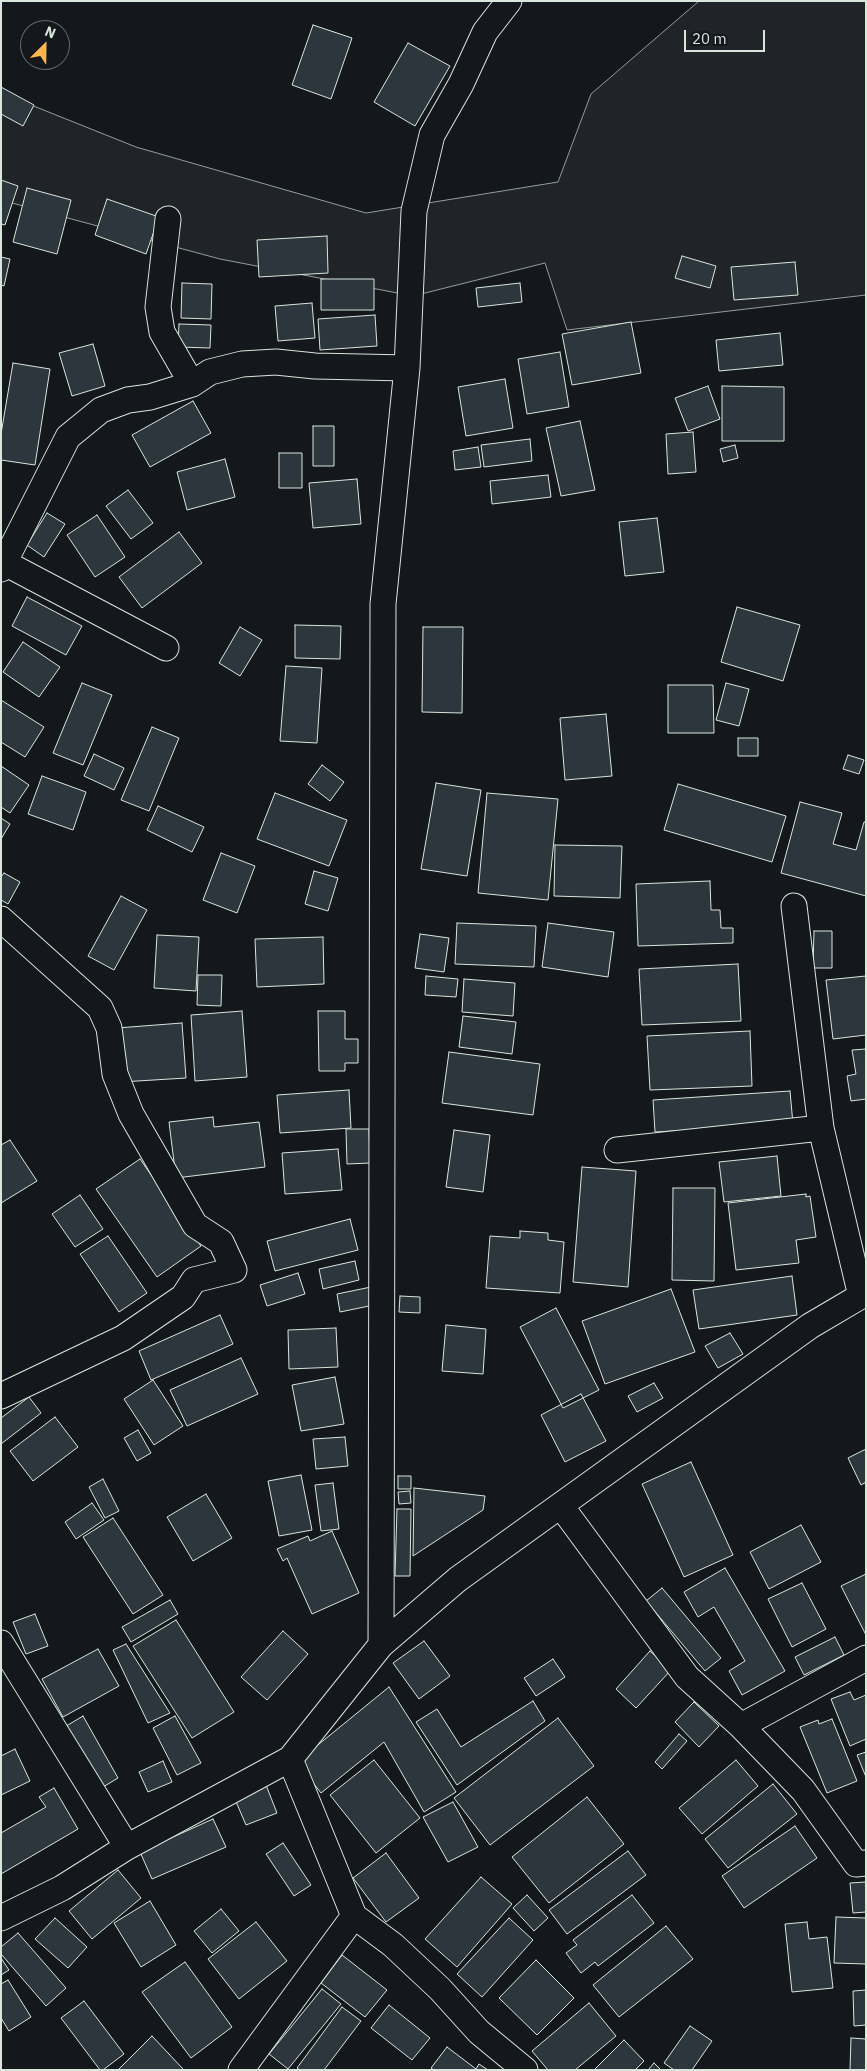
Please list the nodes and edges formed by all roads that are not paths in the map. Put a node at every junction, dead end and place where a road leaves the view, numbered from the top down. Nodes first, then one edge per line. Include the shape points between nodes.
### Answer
1 (509, 1) edge
2 (168, 219) dead end
3 (407, 368) junction
4 (192, 384) junction
5 (3, 566) edge
6 (166, 648) dead end
7 (794, 906) dead end
8 (1, 919) edge
9 (821, 1128) junction
10 (617, 1150) dead end
11 (863, 1294) edge
12 (1, 1396) edge
13 (561, 1506) junction
14 (1, 1642) edge
15 (381, 1646) junction
16 (866, 1658) edge
17 (741, 1726) junction
18 (290, 1759) junction
19 (127, 1847) junction
20 (866, 1863) edge
21 (354, 1916) junction
22 (1, 1918) edge
23 (241, 2070) edge
24 (525, 2070) edge

1 - 3 street via 485,32 432,135 414,211
2 - 4 street via 158,307 162,332
3 - 4 street via 276,362 242,364 210,372
3 - 15 street via 383,604
4 - 5 street via 101,410 68,437
5 - 6 street
7 - 9 street
8 - 12 street via 100,1008 109,1028 115,1074 131,1114 195,1225 221,1242 234,1270 194,1280 183,1297 123,1338
9 - 10 street
9 - 11 street
11 - 13 street via 810,1326
13 - 15 street via 458,1579
13 - 17 street via 687,1677
14 - 19 street
15 - 18 street
16 - 17 street
17 - 20 street via 803,1790 856,1864
18 - 19 street
18 - 21 street
19 - 22 street via 62,1888
21 - 23 street
21 - 24 street via 393,1945 479,2032

